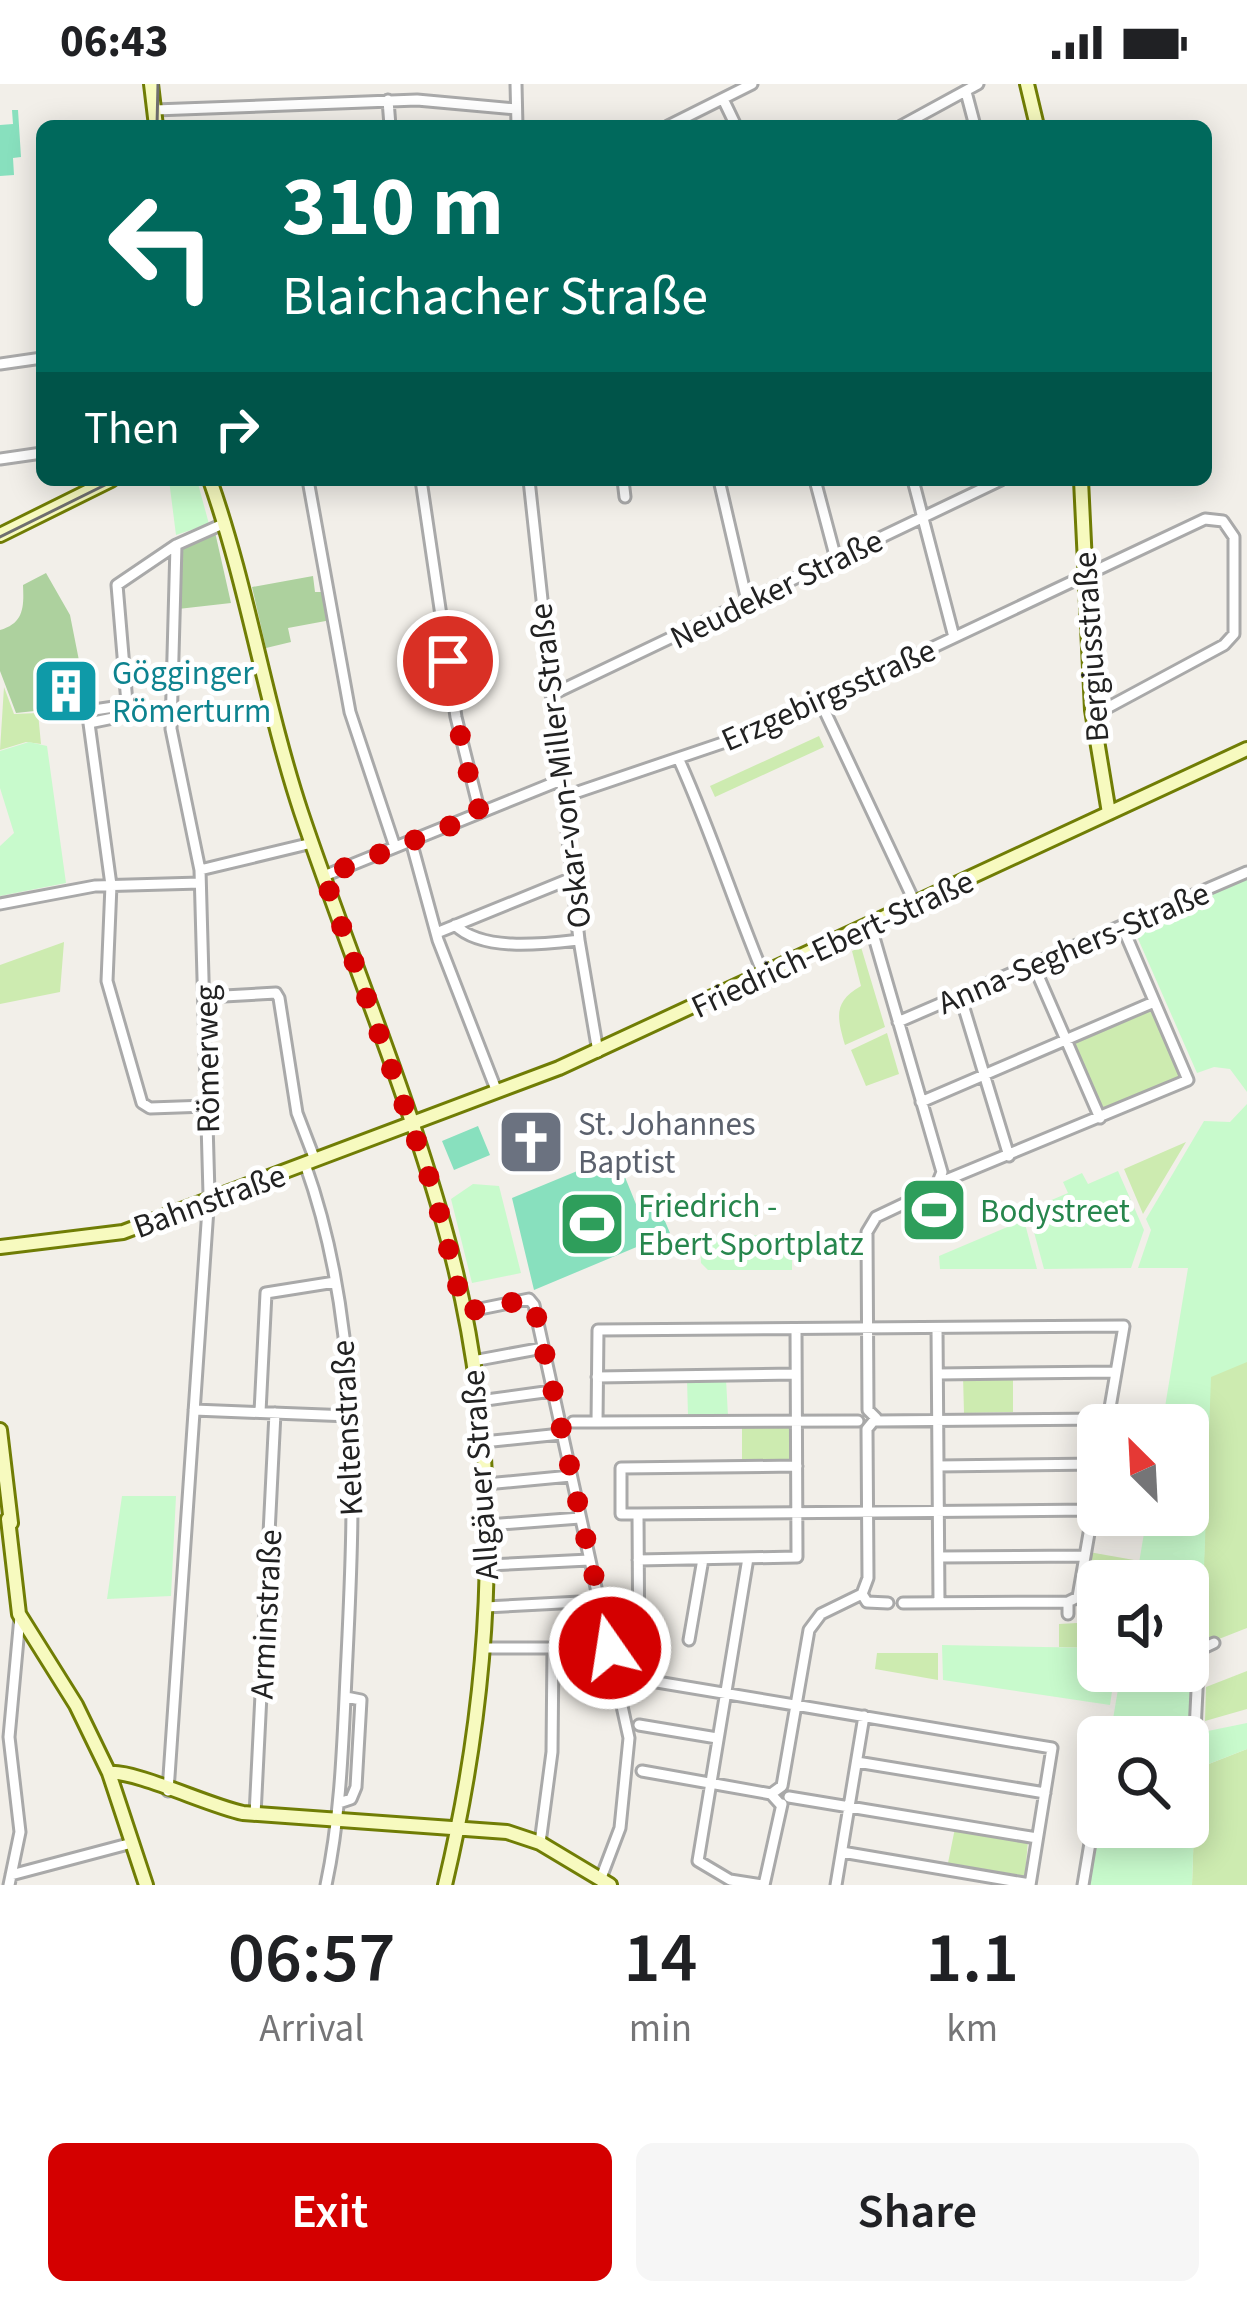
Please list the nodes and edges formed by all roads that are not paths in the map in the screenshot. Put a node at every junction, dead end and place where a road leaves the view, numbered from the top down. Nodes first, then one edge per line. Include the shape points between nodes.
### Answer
1 (151, 84) edge
2 (162, 84) edge
3 (516, 84) edge
4 (752, 84) edge
5 (978, 84) edge
6 (1031, 84) edge
7 (966, 92) junction
8 (722, 99) junction
9 (388, 100) junction
10 (155, 106) junction
11 (516, 109) junction
12 (156, 120) edge
13 (390, 120) edge
14 (517, 120) edge
15 (680, 120) edge
16 (733, 120) edge
17 (913, 120) edge
18 (973, 120) edge
19 (1036, 120) edge
20 (36, 359) edge
21 (0, 364) edge
22 (36, 454) edge
23 (0, 459) edge
24 (99, 486) edge
25 (212, 486) edge
26 (221, 486) edge
27 (310, 486) edge
28 (422, 486) edge
29 (530, 486) edge
30 (624, 486) edge
31 (719, 486) edge
32 (816, 486) edge
33 (916, 486) edge
34 (986, 486) edge
35 (1081, 486) edge
36 (625, 497) dead end
37 (924, 518) junction
38 (225, 523) junction
39 (0, 535) edge
40 (176, 545) junction
41 (836, 559) junction
42 (1085, 573) junction
43 (747, 601) junction
44 (954, 637) junction
45 (550, 695) junction
46 (820, 701) junction
47 (1093, 710) junction
48 (1247, 749) edge
49 (679, 760) junction
50 (561, 780) junction
51 (563, 797) junction
52 (1109, 813) junction
53 (480, 814) junction
54 (411, 841) junction
55 (312, 843) junction
56 (395, 848) junction
57 (200, 870) junction
58 (1247, 872) edge
59 (324, 876) junction
60 (572, 878) junction
61 (200, 883) junction
62 (111, 885) junction
63 (0, 904) edge
64 (916, 905) junction
65 (455, 925) junction
66 (1122, 926) junction
67 (871, 927) junction
68 (439, 932) junction
69 (579, 940) junction
70 (1033, 964) junction
71 (764, 976) junction
72 (960, 995) junction
73 (206, 997) junction
74 (1154, 1002) junction
75 (898, 1022) junction
76 (1066, 1040) junction
77 (598, 1052) junction
78 (984, 1075) junction
79 (497, 1092) junction
80 (922, 1102) junction
81 (207, 1106) junction
82 (1100, 1118) junction
83 (411, 1124) junction
84 (1009, 1156) junction
85 (309, 1162) junction
86 (939, 1183) junction
87 (208, 1201) junction
88 (0, 1247) edge
89 (334, 1282) junction
90 (464, 1312) junction
91 (866, 1328) junction
92 (938, 1328) junction
93 (796, 1329) junction
94 (543, 1348) junction
95 (473, 1360) junction
96 (1116, 1372) junction
97 (796, 1374) junction
98 (938, 1374) junction
99 (597, 1377) junction
100 (552, 1391) junction
101 (479, 1401) junction
102 (1111, 1404) edge
103 (194, 1410) junction
104 (260, 1412) junction
105 (275, 1413) junction
106 (350, 1416) junction
107 (938, 1420) junction
108 (797, 1421) junction
109 (573, 1422) dead end
110 (597, 1422) junction
111 (1077, 1422) edge
112 (867, 1424) junction
113 (0, 1430) edge
114 (561, 1434) junction
115 (483, 1442) junction
116 (1077, 1464) edge
117 (797, 1466) junction
118 (938, 1466) junction
119 (571, 1476) junction
120 (486, 1484) junction
121 (1077, 1510) edge
122 (868, 1512) junction
123 (939, 1512) junction
124 (797, 1513) junction
125 (638, 1514) junction
126 (580, 1518) junction
127 (488, 1525) junction
128 (1088, 1536) edge
129 (1085, 1556) junction
130 (939, 1557) junction
131 (748, 1558) junction
132 (703, 1559) junction
133 (590, 1560) junction
134 (638, 1560) junction
135 (488, 1565) junction
136 (862, 1594) junction
137 (599, 1601) junction
138 (1068, 1602) junction
139 (888, 1603) dead end
140 (903, 1603) dead end
141 (939, 1603) junction
142 (486, 1607) junction
143 (20, 1615) junction
144 (1068, 1615) dead end
145 (689, 1640) dead end
146 (1214, 1643) dead end
147 (484, 1648) junction
148 (553, 1648) junction
149 (610, 1648) junction
150 (724, 1693) junction
151 (346, 1696) junction
152 (795, 1704) junction
153 (864, 1716) junction
154 (1197, 1716) edge
155 (639, 1725) dead end
156 (717, 1738) junction
157 (857, 1762) junction
158 (642, 1772) dead end
159 (112, 1779) junction
160 (710, 1783) junction
161 (777, 1790) junction
162 (168, 1791) junction
163 (1045, 1792) junction
164 (784, 1800) junction
165 (339, 1803) junction
166 (849, 1807) junction
167 (255, 1815) junction
168 (338, 1823) junction
169 (459, 1827) junction
170 (1037, 1838) junction
171 (132, 1843) junction
172 (540, 1843) junction
173 (1089, 1848) edge
174 (842, 1852) junction
175 (10, 1880) edge
176 (605, 1881) edge
177 (1030, 1884) edge
178 (146, 1885) edge
179 (326, 1885) edge
180 (445, 1885) edge
181 (763, 1885) edge
182 (836, 1885) edge
183 (1082, 1885) edge

1 - 10 street
2 - 10 street
3 - 11 street
4 - 8 street
5 - 7 street
6 - 19 street
7 - 17 street
7 - 18 street
8 - 15 street
8 - 16 street
9 - 10 street
9 - 11 street
9 - 13 street
10 - 12 street
11 - 14 street
20 - 21 street
22 - 23 street
24 - 39 street
25 - 38 street, Allgäuer Straße
26 - 38 street, Allgäuer Straße
27 - 56 street via 349,711
28 - 53 street via 456,717
29 - 45 street, Oskar-von-Miller-Straße
30 - 36 street
31 - 43 street
32 - 41 street
33 - 37 street
34 - 37 street, Neudeker Straße
35 - 42 street, Bergiusstraße
37 - 41 street, Neudeker Straße
37 - 44 street
38 - 40 street
38 - 55 street, Allgäuer Straße via 269,708
40 - 57 street, Römerweg via 171,729
40 - 62 street via 117,585 128,706 94,710 89,723
41 - 43 street, Neudeker Straße
42 - 44 street, Erzgebirgsstraße
42 - 47 street, Bergiusstraße
42 - 47 street, Erzgebirgsstraße via 1204,519 1223,521 1234,537 1236,630 1229,642
43 - 45 street, Neudeker Straße
44 - 46 street, Erzgebirgsstraße
45 - 50 street, Oskar-von-Miller-Straße
46 - 49 street, Erzgebirgsstraße
46 - 64 street
47 - 52 street, Bergiusstraße
48 - 52 street, Friedrich-Ebert-Straße
49 - 51 street, Erzgebirgsstraße
49 - 71 street
50 - 51 street, Oskar-von-Miller-Straße
50 - 53 street
51 - 60 street, Oskar-von-Miller-Straße
52 - 64 street, Friedrich-Ebert-Straße
53 - 54 street
54 - 56 street
54 - 68 street
55 - 57 street
55 - 59 street, Allgäuer Straße
56 - 59 street
57 - 61 street, Römerweg
58 - 66 street, Anna-Seghers-Straße
59 - 83 street, Allgäuer Straße
60 - 65 street
60 - 69 street, Oskar-von-Miller-Straße
61 - 62 street
61 - 73 street, Römerweg
62 - 63 street
62 - 81 street via 107,980 142,1102
64 - 67 street, Friedrich-Ebert-Straße
65 - 68 street
65 - 69 street via 472,937 536,945
66 - 70 street, Anna-Seghers-Straße
66 - 74 street
67 - 71 street, Friedrich-Ebert-Straße
67 - 75 street
68 - 79 street
69 - 77 street, Oskar-von-Miller-Straße
70 - 72 street, Anna-Seghers-Straße
70 - 76 street
71 - 77 street, Friedrich-Ebert-Straße
72 - 75 street, Anna-Seghers-Straße
72 - 78 street
73 - 81 street, Römerweg
73 - 85 street, Keltenstraße via 276,993
74 - 76 street
74 - 82 street via 1188,1080
75 - 80 street
76 - 78 street
76 - 82 street
77 - 79 street, Friedrich-Ebert-Straße
78 - 80 street
78 - 84 street
79 - 83 street, Friedrich-Ebert-Straße
80 - 86 street
81 - 87 street, Römerweg
82 - 84 street
83 - 85 street, Bahnstraße
83 - 90 street, Allgäuer Straße
84 - 86 street
85 - 87 street, Bahnstraße
85 - 89 street, Keltenstraße
86 - 91 street via 870,1225
87 - 88 street, Bahnstraße via 86,1241
87 - 103 street, Römerweg
89 - 104 street via 266,1293
89 - 106 street, Keltenstraße
90 - 94 street via 529,1299
90 - 95 street, Allgäuer Straße
91 - 92 street
91 - 93 street
91 - 112 street
92 - 96 street via 1124,1326
92 - 98 street
93 - 97 street
93 - 99 street via 598,1330
94 - 95 street
94 - 100 street
95 - 101 street, Allgäuer Straße
96 - 98 street
96 - 102 street
97 - 99 street
97 - 108 street
98 - 107 street
99 - 110 street
100 - 101 street
100 - 114 street
101 - 115 street, Allgäuer Straße
103 - 104 street
103 - 162 street, Römerweg
104 - 105 street
105 - 106 street
105 - 167 street, Arminstraße
106 - 151 street, Keltenstraße
107 - 111 street
107 - 112 street
107 - 118 street
108 - 110 street
108 - 112 street
108 - 117 street
109 - 110 street
112 - 122 street
113 - 143 street
114 - 115 street
114 - 119 street
115 - 120 street, Allgäuer Straße
116 - 118 street
117 - 124 street
117 - 125 street via 621,1468 621,1514
118 - 123 street
119 - 120 street
119 - 126 street
120 - 127 street, Allgäuer Straße
121 - 123 street
122 - 123 street
122 - 124 street
122 - 136 street
123 - 130 street
124 - 125 street
124 - 131 street via 797,1557
125 - 134 street
126 - 127 street
126 - 133 street
127 - 135 street, Allgäuer Straße
128 - 129 street
129 - 130 street
129 - 138 street via 1078,1598
130 - 141 street
131 - 132 street
131 - 150 street
132 - 134 street
132 - 145 street
133 - 135 street
133 - 137 street
134 - 150 street via 639,1679
135 - 142 street, Allgäuer Straße
136 - 139 street
136 - 152 street via 815,1619
137 - 142 street
137 - 149 street
138 - 141 street
138 - 144 street
140 - 141 street
142 - 147 street, Allgäuer Straße
143 - 159 street
143 - 175 street via 10,1724 20,1820
146 - 154 street via 1199,1650
147 - 148 street
147 - 169 street, Allgäuer Straße
148 - 149 street
148 - 172 street
149 - 176 street via 629,1770
150 - 152 street
150 - 156 street
151 - 165 street, Keltenstraße
151 - 165 street, Keltenstraße via 361,1700 358,1776 350,1798
152 - 153 street
152 - 161 street
153 - 157 street
153 - 163 street via 1052,1748
155 - 156 street
156 - 160 street
157 - 163 street
157 - 166 street
158 - 160 street
159 - 162 street
159 - 171 street
160 - 161 street
160 - 181 street via 698,1861 730,1880
161 - 164 street
162 - 167 street
163 - 170 street
164 - 166 street
164 - 181 street
165 - 168 street, Keltenstraße
166 - 170 street
166 - 174 street
167 - 168 street
168 - 169 street
168 - 179 street, Keltenstraße
169 - 172 street
169 - 180 street, Allgäuer Straße
170 - 177 street
171 - 175 street
171 - 178 street
172 - 176 street
173 - 183 street
174 - 177 street
174 - 182 street

